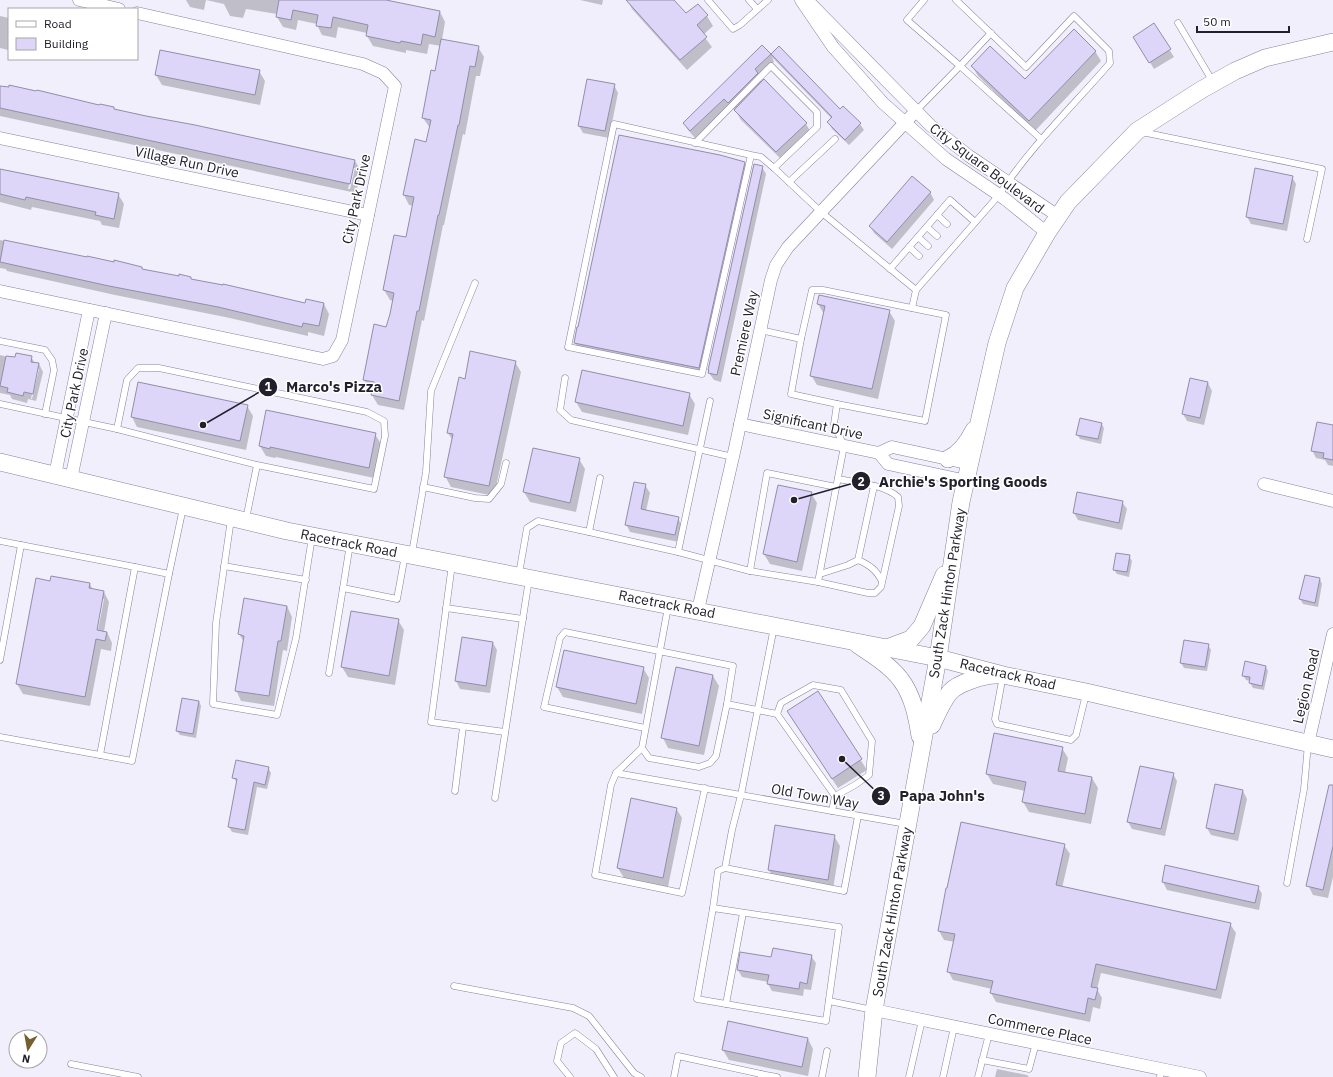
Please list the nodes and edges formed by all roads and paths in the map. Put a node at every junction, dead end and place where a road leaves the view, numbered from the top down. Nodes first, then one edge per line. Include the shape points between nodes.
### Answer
1 (79, 0) edge
2 (708, 0) edge
3 (749, 0) edge
4 (768, 0) edge
5 (801, 0) edge
6 (807, 0) edge
7 (924, 0) edge
8 (956, 0) edge
9 (115, 8) edge
10 (757, 9) junction
11 (138, 13) edge
12 (1178, 23) dead end
13 (992, 33) junction
14 (1333, 42) edge
15 (960, 66) junction
16 (1214, 83) junction
17 (915, 112) junction
18 (905, 123) junction
19 (1137, 131) junction
20 (0, 138) edge
21 (834, 139) dead end
22 (1041, 140) junction
23 (695, 142) junction
24 (751, 155) junction
25 (774, 168) junction
26 (1008, 181) junction
27 (789, 182) junction
28 (999, 195) junction
29 (822, 212) junction
30 (368, 215) junction
31 (937, 215) junction
32 (1058, 216) junction
33 (976, 222) junction
34 (947, 224) dead end
35 (927, 227) junction
36 (1047, 233) junction
37 (937, 236) dead end
38 (918, 237) junction
39 (1307, 239) dead end
40 (928, 246) dead end
41 (909, 247) junction
42 (919, 256) dead end
43 (929, 265) dead end
44 (890, 269) junction
45 (934, 270) junction
46 (475, 283) dead end
47 (916, 290) junction
48 (0, 291) edge
49 (912, 308) junction
50 (88, 310) junction
51 (106, 313) junction
52 (760, 330) junction
53 (801, 339) junction
54 (0, 341) edge
55 (565, 378) dead end
56 (710, 401) dead end
57 (0, 404) edge
58 (837, 404) junction
59 (44, 414) junction
60 (66, 418) junction
61 (980, 420) junction
62 (84, 422) junction
63 (740, 424) junction
64 (117, 429) junction
65 (844, 446) junction
66 (700, 450) junction
67 (879, 453) junction
68 (733, 457) junction
69 (948, 459) junction
70 (0, 462) edge
71 (506, 463) dead end
72 (971, 464) junction
73 (257, 465) junction
74 (55, 475) junction
75 (600, 478) dead end
76 (72, 479) junction
77 (838, 479) junction
78 (967, 481) junction
79 (1264, 484) dead end
80 (874, 486) junction
81 (423, 487) junction
82 (836, 487) junction
83 (1333, 501) edge
84 (183, 506) junction
85 (238, 519) junction
86 (589, 532) junction
87 (313, 536) junction
88 (0, 541) edge
89 (350, 543) junction
90 (21, 545) junction
91 (955, 547) junction
92 (678, 552) junction
93 (408, 554) junction
94 (858, 560) junction
95 (709, 561) junction
96 (452, 563) junction
97 (224, 566) junction
98 (135, 567) junction
99 (750, 571) junction
100 (169, 574) junction
101 (820, 574) junction
102 (524, 577) junction
103 (306, 580) junction
104 (882, 581) junction
105 (818, 582) junction
106 (343, 588) junction
107 (669, 605) junction
108 (446, 608) junction
109 (698, 610) junction
110 (523, 619) junction
111 (774, 625) junction
112 (1333, 634) edge
113 (849, 640) junction
114 (887, 648) junction
115 (660, 651) junction
116 (938, 658) junction
117 (0, 660) edge
118 (330, 673) dead end
119 (1003, 675) junction
120 (1086, 692) junction
121 (727, 704) junction
122 (758, 710) junction
123 (777, 714) junction
124 (463, 727) junction
125 (645, 728) junction
126 (505, 732) junction
127 (0, 737) edge
128 (1308, 744) junction
129 (922, 747) junction
130 (642, 748) junction
131 (1333, 749) edge
132 (100, 755) junction
133 (616, 773) junction
134 (705, 788) junction
135 (454, 791) dead end
136 (741, 795) junction
137 (835, 796) junction
138 (495, 798) dead end
139 (832, 811) junction
140 (858, 816) junction
141 (908, 824) junction
142 (725, 868) junction
143 (1287, 883) dead end
144 (713, 908) junction
145 (743, 913) junction
146 (454, 986) dead end
147 (829, 1001) junction
148 (726, 1004) junction
149 (874, 1010) junction
150 (922, 1020) junction
151 (954, 1026) junction
152 (988, 1034) junction
153 (1036, 1044) junction
154 (827, 1051) dead end
155 (982, 1060) junction
156 (71, 1064) dead end
157 (1160, 1073) edge
158 (761, 1075) edge
159 (138, 1077) edge
160 (570, 1077) edge
161 (614, 1077) edge
162 (641, 1077) edge
163 (674, 1077) edge
164 (777, 1077) edge
165 (822, 1077) edge
166 (867, 1077) edge
167 (909, 1077) edge
168 (943, 1077) edge
169 (978, 1077) edge
170 (1200, 1077) edge

1 - 9 street
2 - 10 lane via 732,29
3 - 10 lane
4 - 10 lane
5 - 18 street, City Square Boulevard via 833,47 883,103
6 - 17 street, City Square Boulevard
7 - 15 lane via 907,20
8 - 13 lane
11 - 30 street, City Park Drive via 363,64 383,73 395,86
12 - 16 lane
13 - 15 lane
13 - 22 lane via 1026,67 1074,16 1109,51 1110,63
14 - 16 main road, South Zack Hinton Parkway via 1266,58
15 - 17 lane
15 - 22 lane
16 - 19 main road, South Zack Hinton Parkway
17 - 18 street, Premiere Way
17 - 26 street, City Square Boulevard via 968,156
18 - 28 street, City Square Boulevard via 946,159
18 - 29 street, Premiere Way
19 - 32 main road, South Zack Hinton Parkway via 1068,202
19 - 39 lane via 1322,169
20 - 30 street, Village Run Drive
21 - 27 lane
22 - 26 lane
23 - 24 lane
23 - 24 lane via 614,124 568,347 702,374
23 - 25 lane via 771,66 817,112 817,127
24 - 25 lane via 761,157
25 - 27 lane
26 - 28 lane
26 - 32 street, City Square Boulevard
27 - 29 lane
28 - 33 lane
28 - 36 street, City Square Boulevard
29 - 44 lane
29 - 52 street, Premiere Way via 788,247 776,265
30 - 51 street, City Park Drive via 342,340 332,356 322,359
31 - 33 lane via 950,200
31 - 34 lane
31 - 35 lane
32 - 36 main road, South Zack Hinton Parkway
33 - 45 lane via 960,235 941,257
35 - 37 lane
35 - 38 lane
36 - 61 main road, South Zack Hinton Parkway via 1016,288 997,343
38 - 40 lane
38 - 41 lane
41 - 42 lane
41 - 44 lane
43 - 45 lane
44 - 47 lane
45 - 47 lane
46 - 81 lane via 431,391
47 - 49 lane
48 - 50 street, City Park Drive
49 - 53 lane via 812,290
49 - 58 lane via 946,315 925,421
50 - 51 street, City Park Drive
50 - 60 street, City Park Drive
51 - 62 street, City Park Drive
52 - 53 lane
52 - 63 street, Premiere Way
53 - 58 lane via 791,394
54 - 59 lane via 45,350 52,360 54,370
55 - 66 lane via 560,410 571,420
56 - 66 lane
57 - 59 lane
58 - 65 lane via 834,424
59 - 60 lane
60 - 62 lane
60 - 74 street, City Park Drive
61 - 69 main road via 968,442 956,455
61 - 72 main road, South Zack Hinton Parkway
62 - 64 lane
62 - 76 street, City Park Drive
63 - 65 street, Significant Drive
63 - 68 street, Premiere Way
64 - 73 lane
64 - 73 lane via 127,380 138,368 159,368 367,412 384,421 385,436 374,489
65 - 67 street, Significant Drive
65 - 77 lane
66 - 68 lane
66 - 92 lane
67 - 69 street, Significant Drive via 892,447
67 - 78 street, Significant Drive via 888,464
68 - 95 street, Premiere Way
69 - 72 street, Significant Drive
70 - 74 main road, Racetrack Road
71 - 81 lane via 501,484 489,499
72 - 78 main road, South Zack Hinton Parkway
73 - 85 lane
74 - 76 main road, Racetrack Road
75 - 86 lane
76 - 84 main road, Racetrack Road
77 - 80 lane
77 - 82 lane
78 - 91 main road, South Zack Hinton Parkway via 961,502
79 - 83 street
80 - 94 lane
80 - 104 lane via 898,497 899,506
81 - 93 lane
82 - 99 lane via 767,473
82 - 101 lane
84 - 85 main road, Racetrack Road
84 - 100 lane
85 - 87 main road, Racetrack Road
85 - 97 lane
86 - 92 lane
86 - 102 lane via 538,521 527,528
87 - 89 main road, Racetrack Road
87 - 103 lane
88 - 90 lane
89 - 93 main road, Racetrack Road
89 - 106 lane
90 - 98 lane
90 - 117 lane
91 - 114 main road via 922,626 911,639
91 - 116 main road, South Zack Hinton Parkway
92 - 95 lane
93 - 96 main road, Racetrack Road
93 - 106 lane via 397,599
94 - 101 lane
94 - 104 lane via 871,566
95 - 99 lane
95 - 109 street, Premiere Way
96 - 102 main road, Racetrack Road
96 - 108 lane
97 - 103 lane
97 - 103 lane via 216,623 213,704 277,715 296,638
98 - 100 lane
98 - 132 lane
99 - 105 lane
100 - 132 lane via 132,761
101 - 105 lane
102 - 107 main road, Racetrack Road
102 - 110 lane
104 - 105 lane via 881,587 875,593
106 - 118 lane
107 - 109 main road, Racetrack Road
107 - 115 lane
108 - 110 lane
108 - 124 lane via 431,722
109 - 111 main road, Racetrack Road
110 - 126 lane
111 - 113 main road, Racetrack Road
111 - 122 lane
112 - 128 street, Legion Road
113 - 114 main road, Racetrack Road
113 - 129 main road via 874,656 901,680 918,718
114 - 116 main road, Racetrack Road
115 - 121 lane via 733,666
115 - 125 lane
115 - 125 lane via 565,632 560,638 544,707
116 - 119 main road, Racetrack Road
116 - 129 main road, South Zack Hinton Parkway
119 - 120 main road, Racetrack Road
119 - 120 lane via 995,719 997,724 1072,740 1076,735
119 - 129 main road via 985,675 951,691 939,709
120 - 128 main road, Racetrack Road
121 - 122 lane
121 - 130 lane via 716,756 710,763 698,767 649,758
122 - 123 lane
122 - 136 lane
123 - 137 lane
123 - 137 lane via 781,703 813,685 841,690 872,741 869,775
124 - 126 lane
124 - 135 lane
125 - 130 lane
126 - 138 lane
127 - 132 lane
128 - 131 main road, Racetrack Road
128 - 143 lane via 1304,789
129 - 141 main road, South Zack Hinton Parkway
130 - 133 lane
133 - 134 lane, Old Town Way
133 - 134 lane via 611,785 595,876 682,893
134 - 136 lane, Old Town Way
136 - 139 lane, Old Town Way
136 - 142 lane
137 - 139 lane
139 - 140 lane, Old Town Way
140 - 141 lane, Old Town Way
140 - 142 lane via 844,891
141 - 149 main road, South Zack Hinton Parkway
142 - 144 lane via 718,871
144 - 145 lane
144 - 148 lane via 698,999
145 - 147 lane via 839,927
145 - 148 lane
146 - 162 lane via 573,1008 589,1016 634,1073
147 - 148 lane via 826,1021
147 - 149 lane
149 - 150 street, Commerce Place
149 - 166 main road, South Zack Hinton Parkway
150 - 151 street, Commerce Place
150 - 167 lane
151 - 152 street, Commerce Place
151 - 168 lane
152 - 153 street, Commerce Place
152 - 155 lane
153 - 155 lane via 1029,1070
153 - 157 street, Commerce Place
154 - 165 lane
155 - 169 lane
156 - 159 lane
157 - 170 street, Commerce Place
158 - 163 lane via 678,1056
158 - 164 lane
160 - 161 lane via 557,1061 561,1043 575,1034 596,1049

